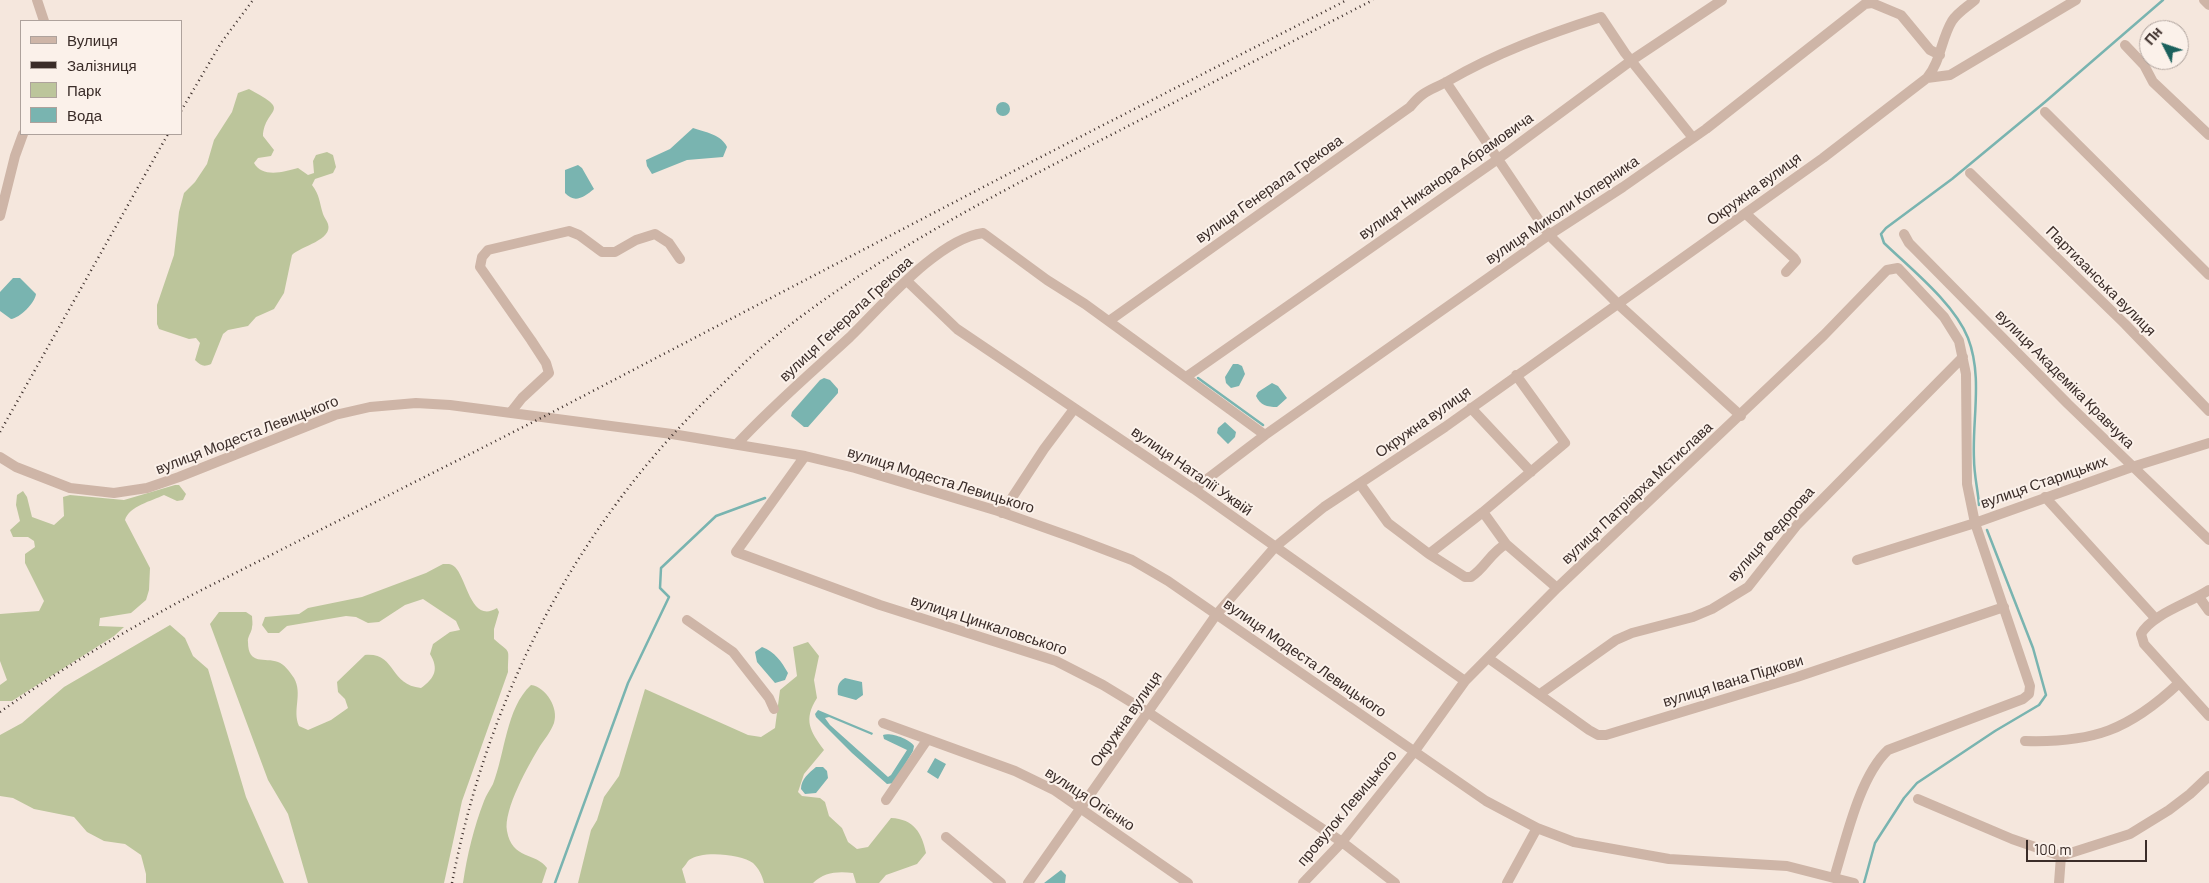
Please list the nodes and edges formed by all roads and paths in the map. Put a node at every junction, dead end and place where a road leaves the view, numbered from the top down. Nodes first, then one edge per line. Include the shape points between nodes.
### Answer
1 (37, 0) edge
2 (1722, 0) edge
3 (1975, 0) edge
4 (2076, 0) edge
5 (2204, 0) edge
6 (1872, 2) edge
7 (2209, 5) edge
8 (44, 20) edge
9 (2125, 45) dead end
10 (1940, 54) junction
11 (1632, 60) junction
12 (1927, 78) junction
13 (1446, 82) junction
14 (2045, 112) dead end
15 (23, 135) edge
16 (2209, 135) edge
17 (1693, 138) junction
18 (1498, 159) junction
19 (1970, 174) dead end
20 (1746, 214) junction
21 (0, 216) edge
22 (1904, 234) dead end
23 (1549, 235) junction
24 (680, 259) dead end
25 (1786, 272) dead end
26 (2209, 275) edge
27 (907, 281) junction
28 (1619, 305) junction
29 (1109, 321) junction
30 (1963, 357) junction
31 (1516, 375) junction
32 (1186, 377) junction
33 (1074, 408) junction
34 (1471, 408) junction
35 (2209, 411) edge
36 (511, 412) junction
37 (1741, 416) junction
38 (1265, 435) junction
39 (2209, 443) edge
40 (737, 444) junction
41 (805, 456) junction
42 (0, 458) edge
43 (2132, 468) junction
44 (1531, 472) junction
45 (1360, 484) junction
46 (1194, 489) junction
47 (2044, 497) junction
48 (1483, 512) junction
49 (1002, 513) junction
50 (1975, 523) junction
51 (2208, 539) edge
52 (1506, 544) junction
53 (1275, 547) junction
54 (1428, 554) junction
55 (1856, 560) dead end
56 (1557, 588) junction
57 (2209, 590) edge
58 (2199, 597) junction
59 (2004, 607) junction
60 (2209, 612) edge
61 (1216, 615) junction
62 (2156, 619) junction
63 (687, 620) dead end
64 (1488, 658) junction
65 (1465, 681) junction
66 (2179, 683) junction
67 (1540, 694) junction
68 (774, 708) dead end
69 (1149, 713) junction
70 (2209, 716) edge
71 (883, 723) dead end
72 (927, 740) junction
73 (2025, 741) dead end
74 (1414, 752) junction
75 (2209, 776) edge
76 (1918, 799) dead end
77 (886, 800) dead end
78 (1081, 808) junction
79 (1537, 828) junction
80 (946, 837) dead end
81 (1342, 842) junction
82 (2061, 856) junction
83 (1834, 878) junction
84 (1001, 883) edge
85 (1028, 883) edge
86 (1188, 883) edge
87 (1303, 883) edge
88 (1395, 883) edge
89 (1507, 883) edge
90 (1854, 883) edge
91 (2059, 883) edge

1 - 8 street
2 - 11 street, вулиця Никанора Абрамовича
3 - 10 street, Окружна вулиця via 1952,21
4 - 12 street, Окружна вулиця via 1950,75
5 - 7 street
6 - 10 street, вулиця Миколи Коперника via 1901,15 1930,50
6 - 17 street, вулиця Миколи Коперника via 1865,4
9 - 16 street via 2144,65 2153,82
10 - 12 street, Окружна вулиця
11 - 13 street, вулиця Генерала Грекова via 1601,17 1494,55
11 - 17 street
11 - 18 street, вулиця Никанора Абрамовича
12 - 20 street, Окружна вулиця
13 - 18 street
13 - 29 street, вулиця Генерала Грекова via 1420,94 1410,107
14 - 26 street
15 - 21 street
17 - 23 street, вулиця Миколи Коперника
18 - 23 street
18 - 32 street, вулиця Никанора Абрамовича
19 - 35 street, Партизанська вулиця via 2125,324
20 - 25 street via 1794,258 1796,261
20 - 28 street, Окружна вулиця
22 - 43 street, вулиця Академіка Кравчука
23 - 28 street
23 - 38 street, вулиця Миколи Коперника
24 - 36 street via 669,243 655,234 615,252 602,252 568,231 488,250 480,267 546,363 549,373
27 - 29 street, вулиця Генерала Грекова via 958,242 983,233
27 - 33 street, вулиця Наталії Ужвій via 957,329
27 - 40 street, вулиця Генерала Грекова
28 - 31 street, Окружна вулиця
28 - 37 street
29 - 32 street, вулиця Генерала Грекова
30 - 37 street, вулиця Патріарха Мстислава via 1959,342 1944,317 1906,274 1893,267
30 - 50 street via 1967,396 1967,484
30 - 67 street, вулиця Федорова via 1797,525 1748,587 1693,617 1640,630 1616,640
31 - 34 street, Окружна вулиця
31 - 44 street via 1566,443
32 - 38 street, вулиця Генерала Грекова
33 - 46 street, вулиця Наталії Ужвій
33 - 49 street
34 - 44 street
34 - 45 street, Окружна вулиця
36 - 40 street, вулиця Модеста Левицького
36 - 42 street, вулиця Модеста Левицького via 416,403 335,414 180,477 147,488 114,493 70,488
37 - 56 street, вулиця Патріарха Мстислава
38 - 46 street, вулиця Миколи Коперника
39 - 43 street, вулиця Старицьких
40 - 41 street, вулиця Модеста Левицького
41 - 49 street, вулиця Модеста Левицького
41 - 69 street, вулиця Цинкаловського via 736,552 880,605 1056,661
43 - 47 street, вулиця Старицьких
43 - 51 street, вулиця Академіка Кравчука
44 - 48 street
45 - 53 street, Окружна вулиця via 1324,507
45 - 54 street via 1388,523
46 - 53 street, вулиця Наталії Ужвій
47 - 50 street, вулиця Старицьких
47 - 62 street
48 - 52 street
48 - 54 street
49 - 61 street, вулиця Модеста Левицького via 1132,560
50 - 55 street
50 - 59 street
52 - 54 street via 1498,548 1471,577 1465,577
52 - 56 street
53 - 61 street, Окружна вулиця
53 - 65 street, вулиця Наталії Ужвій
56 - 64 street, вулиця Патріарха Мстислава
57 - 58 street
58 - 60 street
58 - 62 street
59 - 67 street, вулиця Івана Підкови via 1797,677 1606,735 1589,730
59 - 83 street via 2030,686 2029,694 1888,750 1879,758 1869,773
61 - 69 street, Окружна вулиця
61 - 74 street, вулиця Модеста Левицького
62 - 66 street via 2141,634 2144,644
63 - 68 street via 733,652
64 - 65 street, вулиця Патріарха Мстислава
64 - 67 street, вулиця Івана Підкови
65 - 74 street, вулиця Патріарха Мстислава
66 - 70 street
66 - 73 street via 2138,717 2116,728 2079,739
69 - 78 street, Окружна вулиця
69 - 81 street, вулиця Цинкаловського
71 - 72 street, вулиця Огієнко
72 - 77 street
72 - 78 street, вулиця Огієнко via 1015,771
74 - 79 street, вулиця Модеста Левицького via 1486,801
74 - 81 street, провулок Левицького
75 - 82 street via 2169,810 2137,830
76 - 82 street
78 - 85 street, Окружна вулиця
78 - 86 street, вулиця Огієнко
79 - 83 street, вулиця Модеста Левицького via 1574,842 1633,854 1787,866
79 - 89 street
80 - 84 street
81 - 87 street, провулок Левицького
81 - 88 street, вулиця Цинкаловського
82 - 91 street
83 - 90 street, вулиця Модеста Левицького

